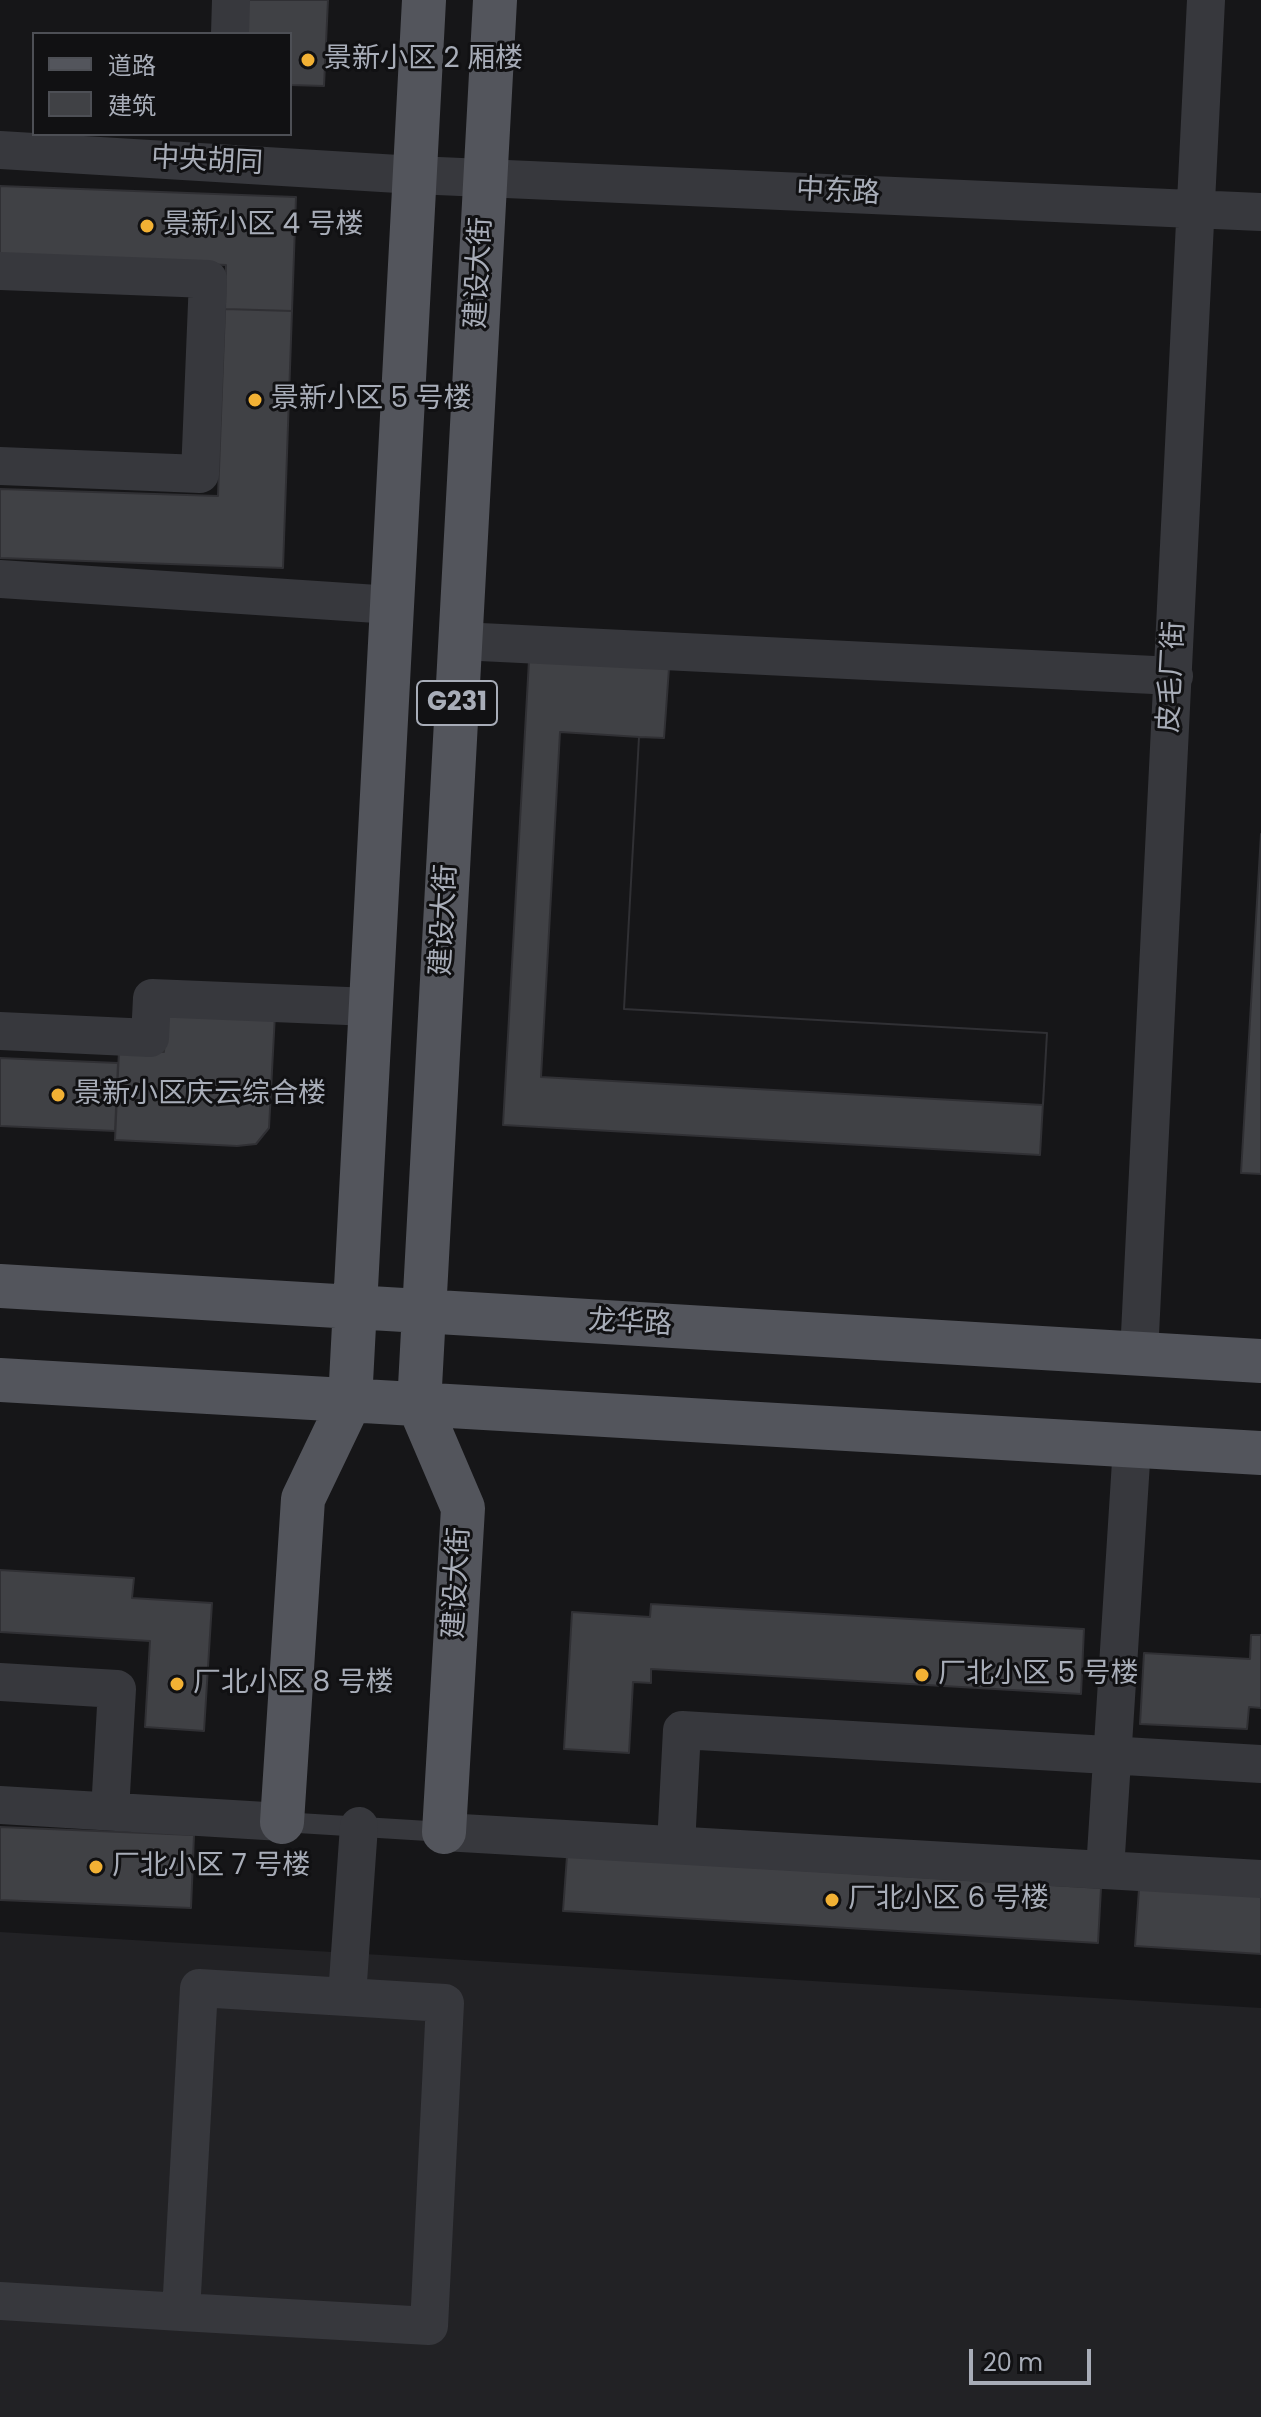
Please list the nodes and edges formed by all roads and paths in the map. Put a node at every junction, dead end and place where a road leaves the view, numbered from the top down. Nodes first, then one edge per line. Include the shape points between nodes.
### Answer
1 (231, 0) edge
2 (424, 0) edge
3 (495, 0) edge
4 (1206, 0) edge
5 (230, 32) edge
6 (224, 149) edge
7 (0, 150) edge
8 (415, 175) junction
9 (486, 178) junction
10 (1197, 209) junction
11 (1261, 212) edge
12 (0, 271) edge
13 (0, 466) edge
14 (0, 579) edge
15 (392, 605) junction
16 (460, 641) junction
17 (1174, 676) junction
18 (371, 1007) junction
19 (0, 1031) edge
20 (0, 1286) edge
21 (355, 1307) junction
22 (424, 1311) junction
23 (1139, 1354) junction
24 (1261, 1361) edge
25 (0, 1380) edge
26 (350, 1401) junction
27 (419, 1405) junction
28 (1132, 1446) junction
29 (1261, 1453) edge
30 (0, 1682) edge
31 (1112, 1755) junction
32 (1261, 1764) edge
33 (0, 1805) edge
34 (110, 1811) junction
35 (282, 1822) junction
36 (359, 1826) junction
37 (444, 1832) junction
38 (676, 1845) junction
39 (1105, 1870) junction
40 (1261, 1879) edge
41 (347, 1996) junction
42 (0, 2301) edge
43 (181, 2312) junction

1 - 5 street
2 - 8 main road, G231
3 - 9 main road, 建设大街 / G231
4 - 10 street, 皮毛厂街
6 - 7 street, 中央胡同
6 - 8 street, 中央胡同
8 - 9 street, 中东路
8 - 15 main road, G231
9 - 10 street, 中东路
9 - 16 main road, 建设大街 / G231
10 - 11 street, 中东路
10 - 17 street, 皮毛厂街
12 - 13 street via 208,279 200,474
14 - 15 street
15 - 18 main road, G231
16 - 17 street
16 - 22 main road, 建设大街 / G231
17 - 23 street, 皮毛厂街
18 - 19 street via 152,998 150,1038
18 - 21 main road, G231
20 - 21 main road, 龙华路
21 - 22 main road, 龙华路
21 - 26 main road
22 - 23 main road, 龙华路
22 - 27 main road, 建设大街 / G231
23 - 24 main road, 龙华路
25 - 26 main road
26 - 27 main road
26 - 35 main road via 303,1499
27 - 28 main road
27 - 37 main road, 建设大街 via 463,1508
28 - 29 main road
28 - 31 street
30 - 34 street via 117,1689
31 - 32 street
31 - 38 street via 682,1730
31 - 39 street
33 - 34 street
34 - 35 street
35 - 36 lane
36 - 37 lane
36 - 41 street
37 - 38 street
38 - 39 street
39 - 40 street
41 - 43 street via 199,1988
41 - 43 street via 445,2003 429,2326
42 - 43 street

